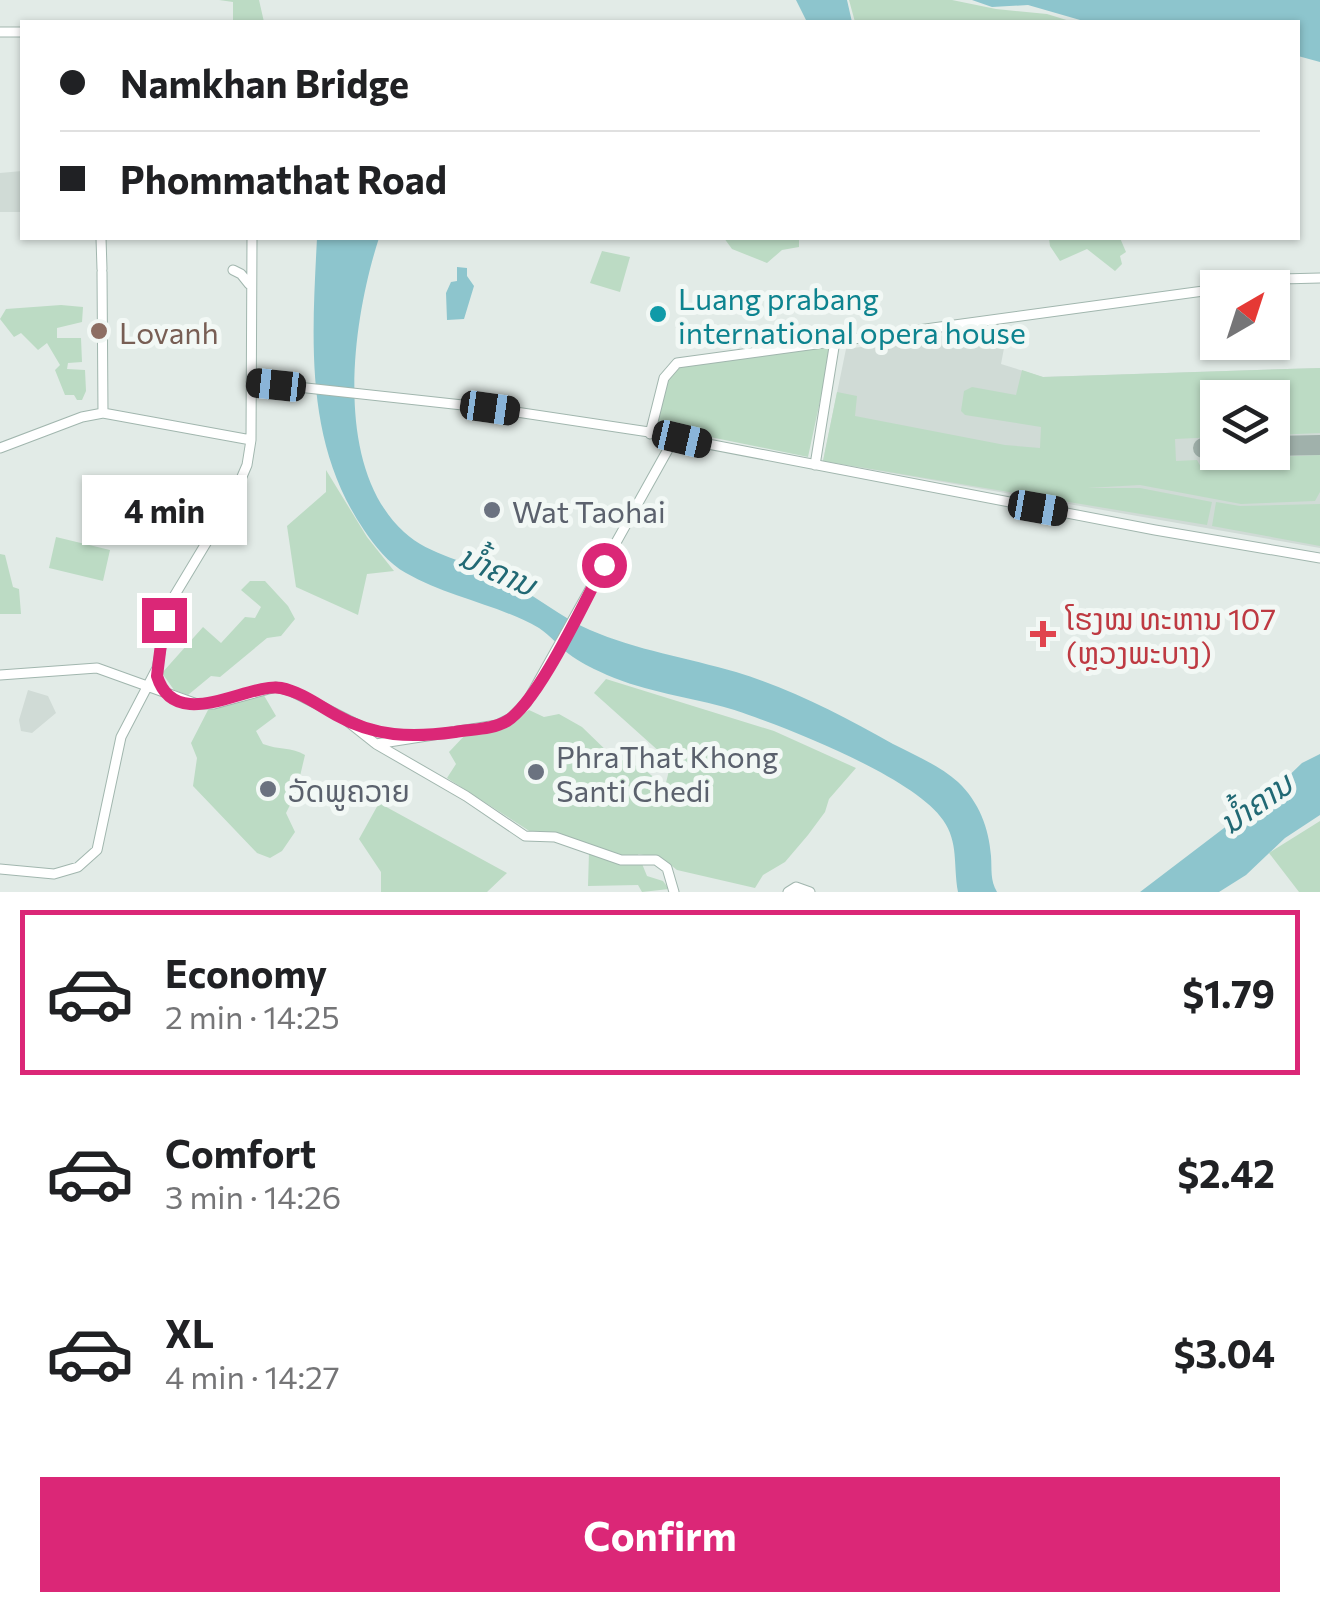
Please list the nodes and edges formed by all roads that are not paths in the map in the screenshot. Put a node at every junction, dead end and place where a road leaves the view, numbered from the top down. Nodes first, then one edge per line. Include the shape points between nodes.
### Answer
1 (101, 240) edge
2 (252, 240) edge
3 (252, 252) junction
4 (1320, 278) edge
5 (1290, 279) edge
6 (252, 288) junction
7 (1200, 291) edge
8 (835, 342) junction
9 (251, 382) junction
10 (103, 413) junction
11 (648, 434) junction
12 (251, 440) junction
13 (670, 440) junction
14 (0, 448) edge
15 (815, 466) junction
16 (1320, 558) edge
17 (157, 668) junction
18 (0, 676) edge
19 (128, 678) junction
20 (150, 688) junction
21 (172, 697) junction
22 (138, 706) junction
23 (347, 721) junction
24 (377, 740) junction
25 (0, 870) edge
26 (674, 892) edge
27 (788, 892) edge
28 (810, 892) edge

1 - 10 street
2 - 3 street
3 - 6 street
3 - 6 street via 233,270
4 - 5 street
6 - 9 street
7 - 8 street
8 - 11 street via 676,363 666,373
8 - 15 street
9 - 11 street via 554,416
9 - 12 street
10 - 12 street
10 - 14 street
11 - 13 street
12 - 17 street via 232,500 170,604
13 - 15 street
13 - 24 street via 523,707 505,722
15 - 16 street
17 - 19 street via 146,679
17 - 20 street
17 - 21 street via 159,684
18 - 19 street via 97,668
19 - 20 street
19 - 22 street via 140,690
20 - 21 street
20 - 22 street
21 - 22 street via 156,695
21 - 23 street via 214,704 276,687
22 - 25 street via 121,737 94,853 78,867 48,875
23 - 24 street
23 - 24 street via 365,725
24 - 26 street via 525,836 555,837 621,860 656,860 667,868
27 - 28 street

